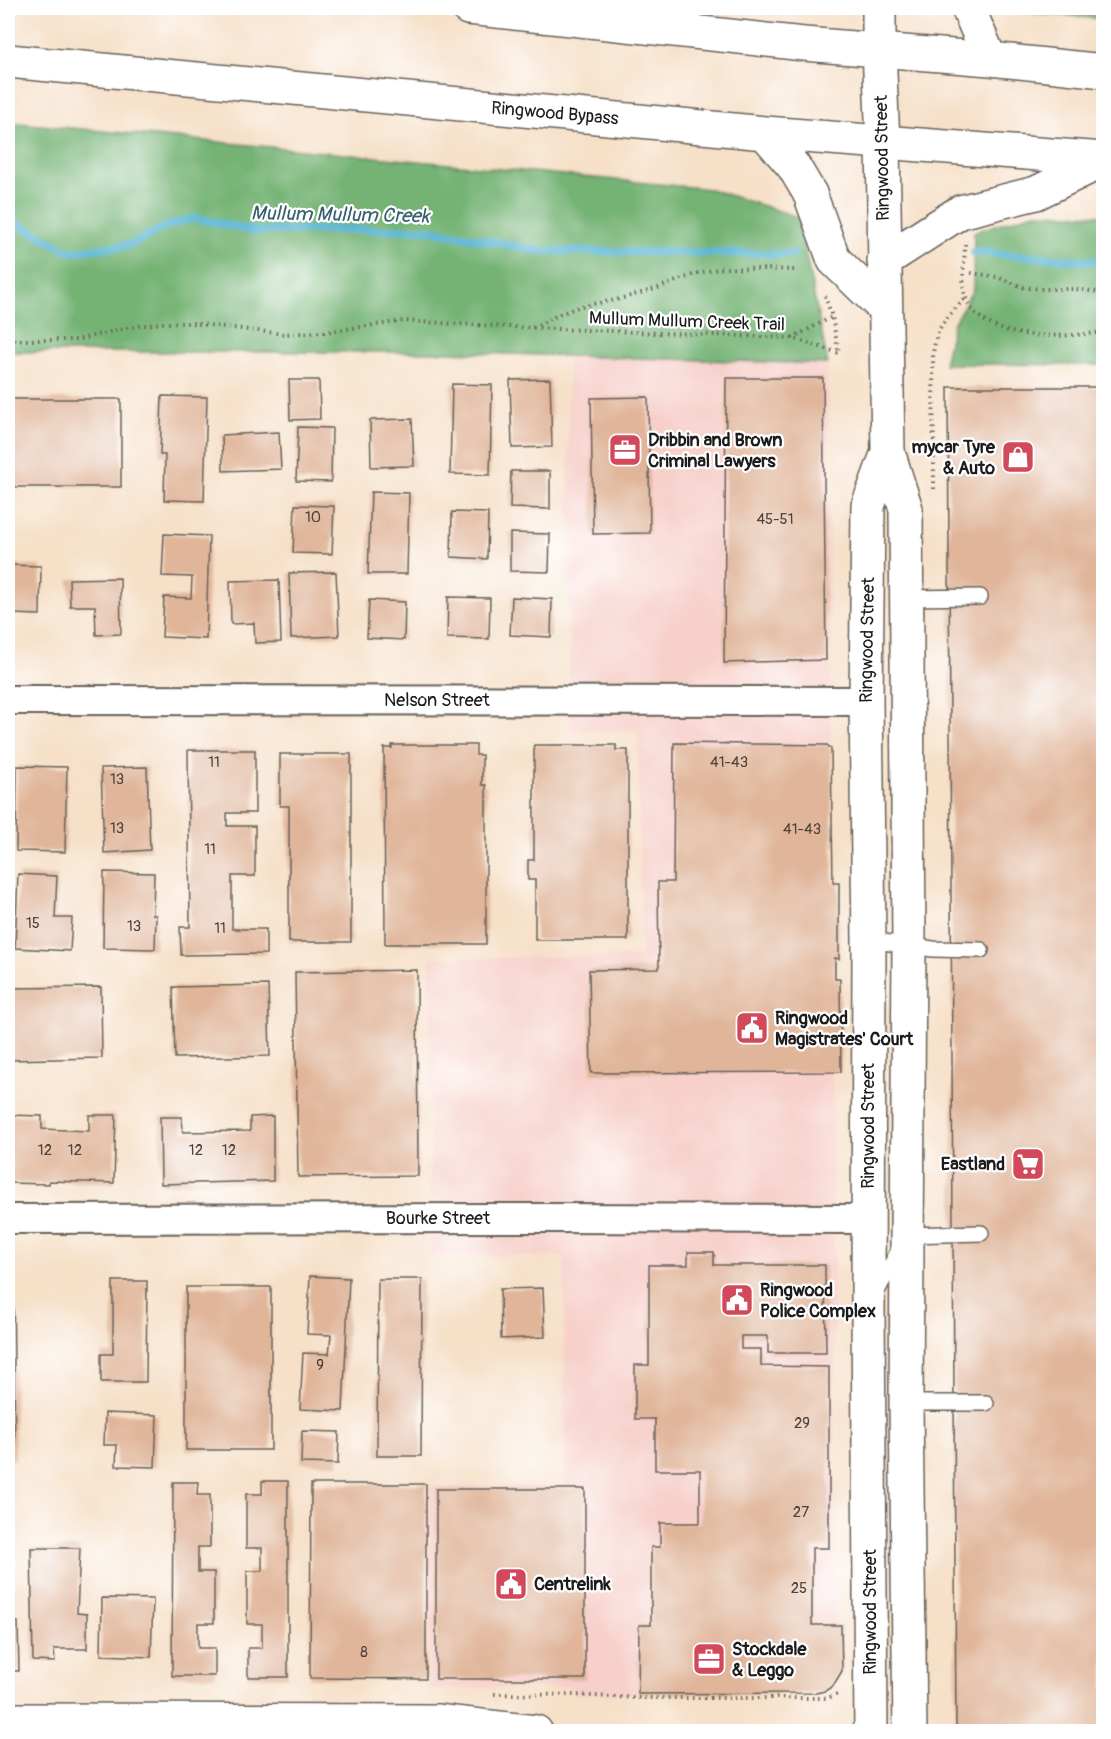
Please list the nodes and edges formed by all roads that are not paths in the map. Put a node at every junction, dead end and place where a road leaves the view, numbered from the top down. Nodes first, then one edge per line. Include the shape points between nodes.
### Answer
1 (468, 8) edge
2 (697, 8) edge
3 (879, 8) edge
4 (968, 8) edge
5 (628, 24) junction
6 (879, 49) junction
7 (990, 59) junction
8 (8, 61) edge
9 (1104, 71) edge
10 (765, 133) junction
11 (884, 142) junction
12 (1104, 160) edge
13 (884, 261) junction
14 (885, 309) junction
15 (888, 452) junction
16 (980, 597) dead end
17 (907, 598) junction
18 (8, 700) edge
19 (866, 701) junction
20 (869, 940) junction
21 (909, 945) junction
22 (981, 950) dead end
23 (8, 1219) edge
24 (868, 1219) junction
25 (981, 1233) dead end
26 (907, 1235) junction
27 (868, 1308) junction
28 (906, 1403) junction
29 (986, 1403) dead end
30 (8, 1720) edge
31 (189, 1726) edge
32 (536, 1731) edge
33 (870, 1731) edge
34 (910, 1731) edge

1 - 5 main road
2 - 5 main road
3 - 6 main road, Ringwood Street
4 - 7 main road
5 - 6 main road
6 - 7 main road
6 - 11 main road, Ringwood Street
7 - 9 main road
8 - 10 main road, Ringwood Bypass
10 - 11 main road, Ringwood Bypass
10 - 14 main road via 794,167 810,194 834,260
11 - 12 main road, Ringwood Bypass
11 - 13 main road, Ringwood Street
12 - 13 main road via 1036,193 960,212
13 - 14 main road, Ringwood Street
14 - 15 main road, Ringwood Street
15 - 17 main road, Ringwood Street via 906,509
15 - 19 main road, Ringwood Street via 868,506
16 - 17 lane
17 - 21 main road, Ringwood Street
18 - 19 street, Nelson Street
19 - 20 main road, Ringwood Street
20 - 21 lane
20 - 24 main road, Ringwood Street
21 - 22 lane
21 - 26 main road, Ringwood Street
23 - 24 street, Bourke Street
24 - 27 main road, Ringwood Street
25 - 26 lane
26 - 27 lane
26 - 28 main road, Ringwood Street
27 - 33 main road, Ringwood Street
28 - 29 lane
28 - 34 main road, Ringwood Street
30 - 31 main road
31 - 32 main road via 435,1721

